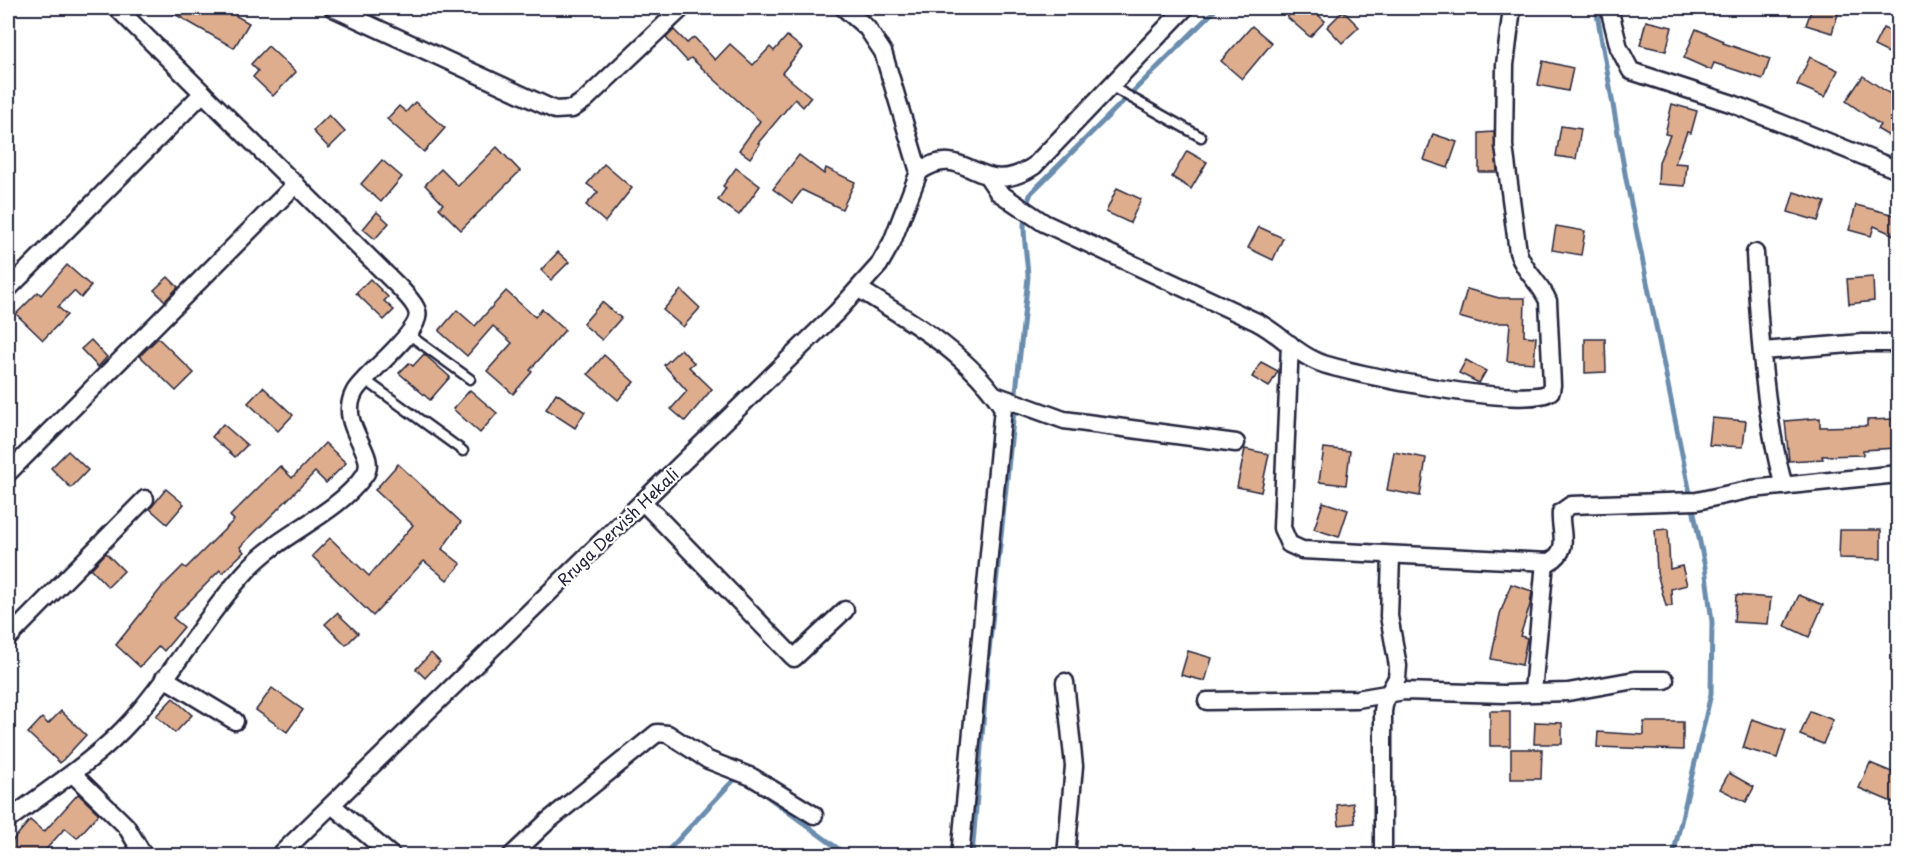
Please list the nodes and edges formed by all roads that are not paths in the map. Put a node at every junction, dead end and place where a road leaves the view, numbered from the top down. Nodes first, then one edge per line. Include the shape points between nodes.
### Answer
1 (117, 8) edge
2 (333, 8) edge
3 (682, 8) edge
4 (844, 8) edge
5 (1185, 8) edge
6 (1512, 8) edge
7 (1609, 8) edge
8 (1118, 91) junction
9 (203, 93) junction
10 (1201, 137) dead end
11 (1899, 170) edge
12 (919, 172) junction
13 (988, 177) junction
14 (296, 184) junction
15 (1755, 253) dead end
16 (859, 288) junction
17 (8, 289) edge
18 (408, 334) junction
19 (1899, 343) edge
20 (1290, 344) junction
21 (1763, 351) junction
22 (364, 379) junction
23 (470, 379) dead end
24 (1001, 397) junction
25 (1236, 443) dead end
26 (463, 451) dead end
27 (8, 473) edge
28 (1899, 474) edge
29 (1784, 486) junction
30 (145, 499) dead end
31 (643, 502) junction
32 (1391, 556) junction
33 (1545, 562) junction
34 (845, 610) dead end
35 (8, 638) edge
36 (164, 678) junction
37 (1665, 680) dead end
38 (1065, 682) dead end
39 (1533, 691) junction
40 (1389, 693) junction
41 (1207, 701) dead end
42 (235, 721) dead end
43 (73, 774) junction
44 (332, 805) junction
45 (814, 815) dead end
46 (8, 820) edge
47 (136, 844) edge
48 (279, 855) edge
49 (392, 855) edge
50 (511, 855) edge
51 (960, 855) edge
52 (1066, 855) edge
53 (1383, 855) edge

1 - 9 street
2 - 3 street via 555,110 572,109 585,100
4 - 12 street via 867,28 883,52
5 - 8 street
6 - 20 street via 1505,65 1504,146 1518,252 1522,265 1548,301 1551,391 1543,396 1487,394 1396,382 1320,363
7 - 11 street via 1619,48 1631,71 1733,104
8 - 10 lane
8 - 13 street via 1034,166 1010,179
9 - 14 street
9 - 17 street
12 - 13 street via 944,160
12 - 16 street, Rruga Dervish Hekali via 892,242
13 - 20 street via 998,192 1044,223 1257,322
14 - 18 street via 417,309 415,325
14 - 27 street
15 - 21 street
16 - 24 street via 960,358
16 - 31 street, Rruga Dervish Hekali
18 - 22 street
18 - 23 lane
19 - 21 street
20 - 32 street via 1284,537 1302,550
21 - 29 street via 1773,437
22 - 26 lane
22 - 36 street via 349,407 350,422 367,456 369,467 365,475 331,510 273,546 252,565
24 - 25 street via 1064,420
24 - 51 street via 1004,419 984,579
28 - 29 street
29 - 33 street via 1691,501 1565,507 1560,518 1563,546 1556,558
30 - 35 street
31 - 34 street via 794,658
31 - 44 street, Rruga Dervish Hekali
32 - 33 street
32 - 40 street via 1389,616 1398,666
33 - 39 street
36 - 42 street
36 - 43 street via 132,719
37 - 39 street via 1635,680 1577,691
38 - 52 street via 1074,765
39 - 40 street
40 - 41 street via 1357,699
40 - 53 street via 1383,711
43 - 46 street
43 - 47 street via 117,815
44 - 48 street, Rruga Dervish Hekali
44 - 49 street
45 - 50 street via 752,777 723,768 668,734 657,733

